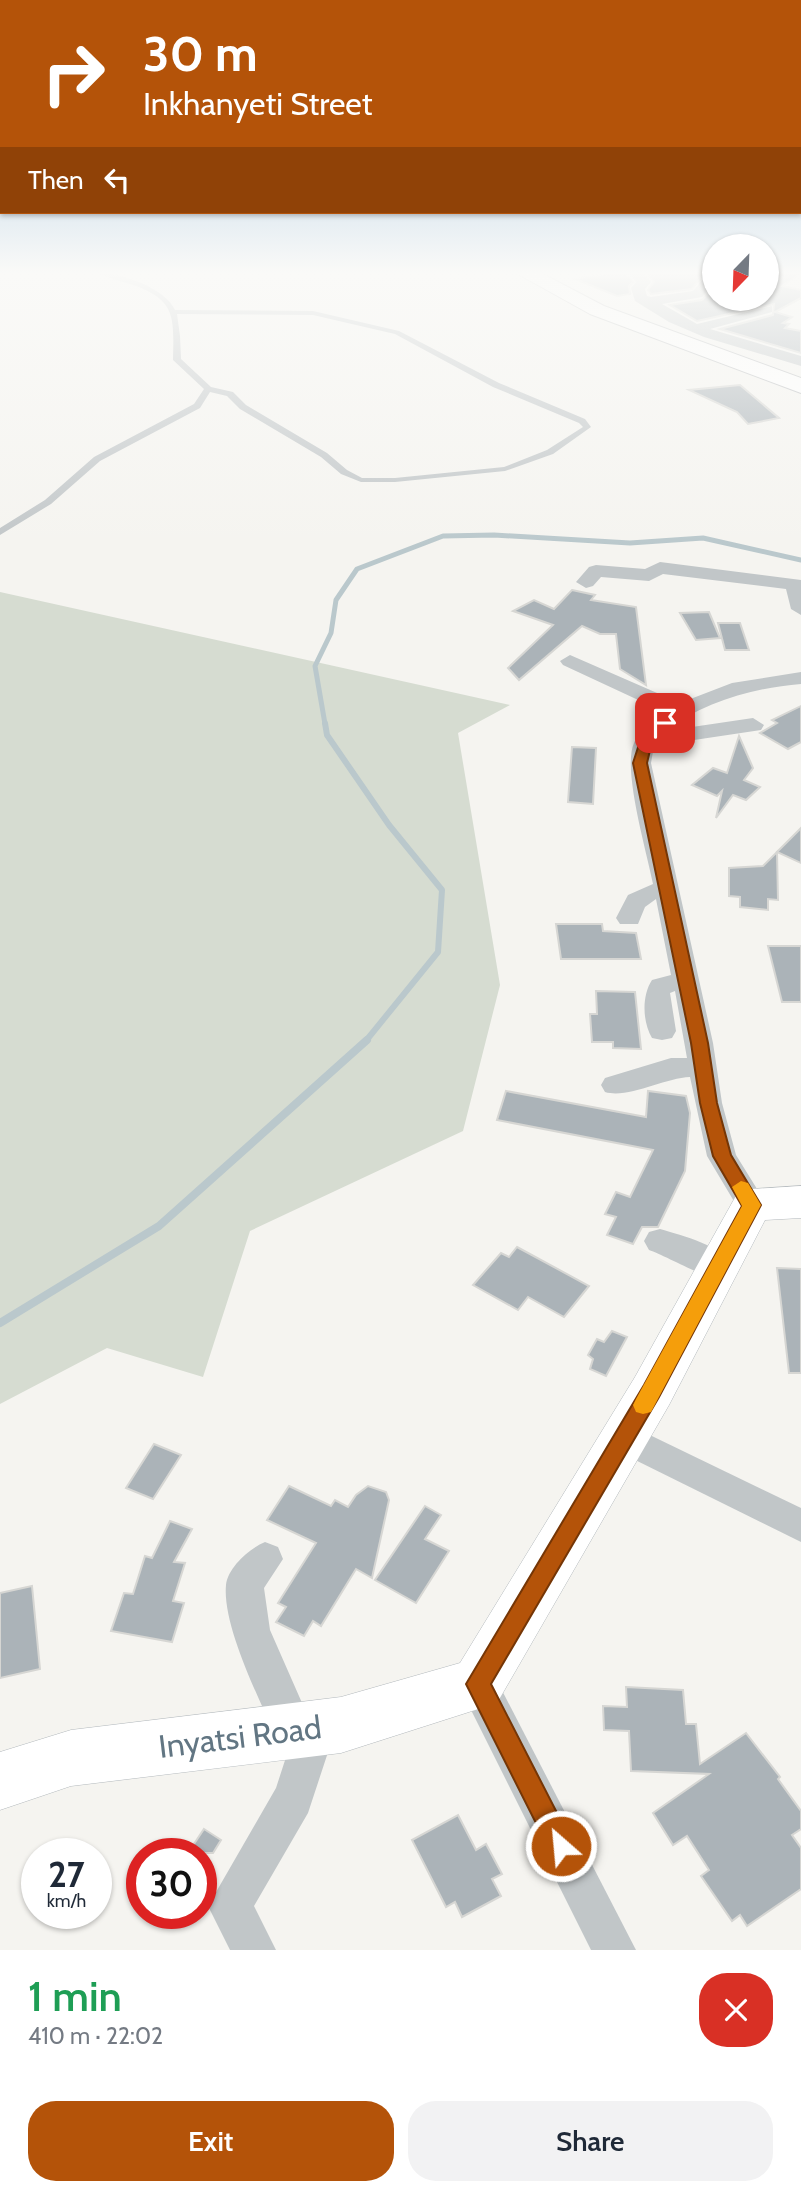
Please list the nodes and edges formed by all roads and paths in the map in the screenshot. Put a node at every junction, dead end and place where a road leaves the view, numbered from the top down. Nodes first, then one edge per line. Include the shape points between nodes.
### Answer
1 (181, 364) edge
2 (458, 364) edge
3 (742, 364) edge
4 (757, 364) edge
5 (801, 380) edge
6 (801, 386) edge
7 (208, 389) junction
8 (0, 532) edge
9 (586, 582) dead end
10 (801, 610) edge
11 (570, 661) dead end
12 (801, 678) edge
13 (682, 712) junction
14 (753, 725) dead end
15 (645, 741) junction
16 (666, 888) junction
17 (629, 918) dead end
18 (686, 980) junction
19 (662, 1031) dead end
20 (703, 1067) junction
21 (615, 1085) dead end
22 (801, 1202) edge
23 (752, 1205) junction
24 (660, 1241) dead end
25 (718, 1267) junction
26 (625, 1438) junction
27 (801, 1525) edge
28 (265, 1559) dead end
29 (478, 1684) junction
30 (304, 1729) junction
31 (0, 1782) edge
32 (254, 1950) edge
33 (614, 1950) edge

1 - 7 lane
2 - 7 lane via 587,427 550,452 505,469 361,480 243,407 230,394
3 - 6 highway
4 - 5 highway
7 - 8 lane via 197,407 97,459 48,502
9 - 10 street via 596,571 649,575 660,568 794,584
11 - 13 street
12 - 13 street via 734,687
13 - 15 street
14 - 15 street
15 - 16 street via 640,763
16 - 17 street via 649,891 637,900
16 - 18 street
18 - 19 street via 661,986 657,993
18 - 20 street
20 - 21 street via 671,1068
20 - 23 street via 722,1156
22 - 23 street
23 - 25 street
24 - 25 street
25 - 26 street
26 - 27 street
26 - 29 street
28 - 30 street via 245,1584 250,1630
29 - 30 street, Inyatsi Road via 341,1725
29 - 33 street
30 - 31 street, Inyatsi Road via 71,1758
30 - 32 street via 293,1798 230,1906

